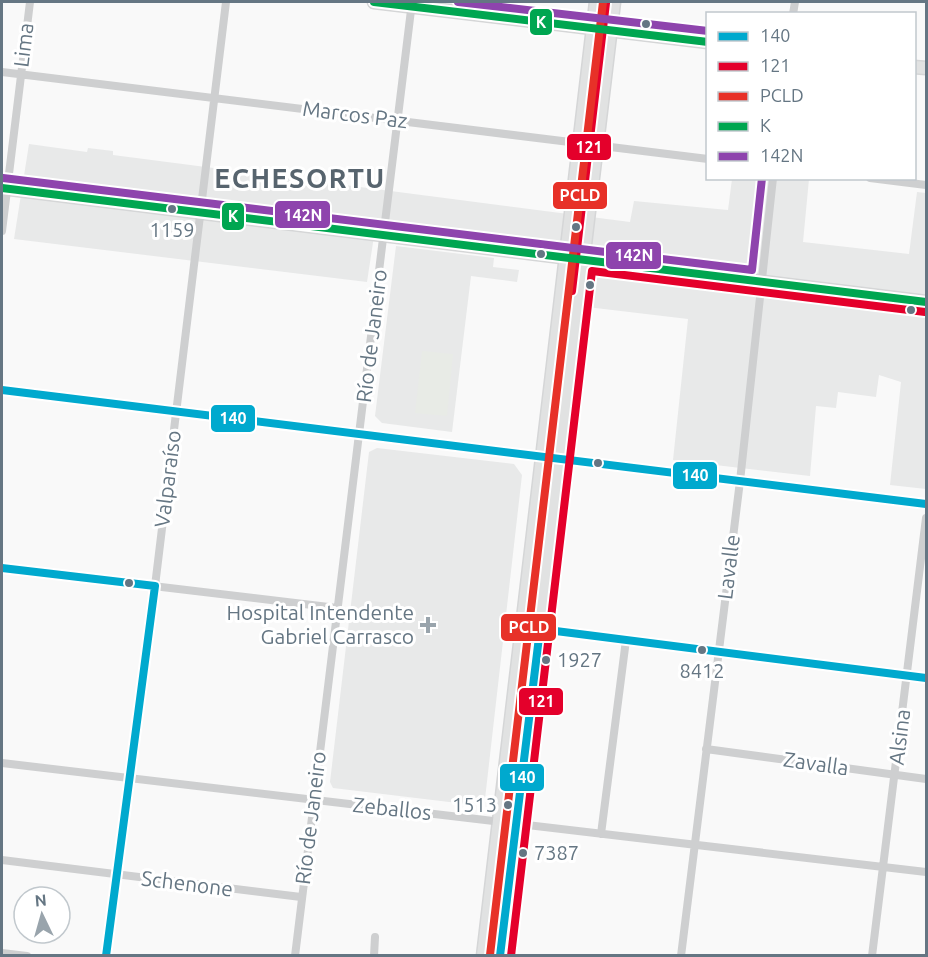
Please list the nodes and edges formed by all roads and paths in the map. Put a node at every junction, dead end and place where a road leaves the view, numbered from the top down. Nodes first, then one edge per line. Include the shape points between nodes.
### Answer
1 (30, 2) edge
2 (226, 2) edge
3 (374, 2) edge
4 (506, 2) edge
5 (596, 2) edge
6 (614, 2) edge
7 (412, 4) edge
8 (504, 17) junction
9 (593, 28) junction
10 (611, 30) junction
11 (706, 42) edge
12 (2, 72) edge
13 (21, 74) junction
14 (214, 98) junction
15 (398, 120) junction
16 (579, 143) junction
17 (597, 145) junction
18 (706, 159) edge
19 (773, 180) edge
20 (886, 180) edge
21 (927, 185) edge
22 (4, 188) edge
23 (201, 212) junction
24 (2, 231) edge
25 (384, 235) junction
26 (566, 258) junction
27 (583, 260) junction
28 (760, 282) junction
29 (927, 302) edge
30 (2, 390) edge
31 (177, 412) junction
32 (360, 435) junction
33 (540, 458) junction
34 (558, 460) junction
35 (740, 481) junction
36 (927, 504) edge
37 (927, 518) edge
38 (2, 568) edge
39 (155, 586) junction
40 (337, 608) junction
41 (523, 626) junction
42 (540, 629) junction
43 (626, 640) junction
44 (719, 651) junction
45 (907, 675) junction
46 (927, 678) edge
47 (706, 749) junction
48 (2, 763) edge
49 (895, 774) junction
50 (129, 778) junction
51 (927, 778) edge
52 (314, 801) junction
53 (499, 820) junction
54 (516, 822) junction
55 (601, 834) junction
56 (694, 847) junction
57 (2, 860) edge
58 (883, 867) junction
59 (927, 872) edge
60 (117, 875) junction
61 (301, 897) junction
62 (375, 937) dead end
63 (7, 954) edge
64 (27, 956) edge
65 (106, 956) edge
66 (295, 956) edge
67 (374, 956) edge
68 (483, 956) edge
69 (500, 956) edge
70 (681, 956) edge
71 (873, 956) edge

1 - 13 street, Lima
2 - 14 street, Valparaíso
3 - 7 main road
4 - 8 street
5 - 9 main road
6 - 10 main road
7 - 8 main road
7 - 15 street, Río de Janeiro
8 - 9 main road
9 - 10 main road
9 - 16 main road
10 - 11 main road
10 - 17 main road
12 - 13 street, Marcos Paz
13 - 14 street, Marcos Paz
13 - 22 street, Lima
14 - 15 street, Marcos Paz
14 - 23 street, Valparaíso
15 - 16 street, Marcos Paz
15 - 25 street, Río de Janeiro
16 - 17 street, Marcos Paz
16 - 26 main road
17 - 18 street, Marcos Paz
17 - 27 main road
19 - 28 street, Lavalle
20 - 21 street
22 - 23 main road
22 - 24 street, Lima
23 - 25 main road
23 - 31 street, Valparaíso
25 - 26 main road
25 - 32 street, Río de Janeiro
26 - 27 main road
26 - 33 main road
27 - 28 main road
27 - 34 main road
28 - 29 main road
28 - 35 street, Lavalle
30 - 31 street
31 - 32 street
31 - 39 street, Valparaíso
32 - 33 street
32 - 40 street, Río de Janeiro
33 - 34 street
33 - 41 main road
34 - 35 street
34 - 42 main road
35 - 36 street
35 - 44 street, Lavalle
37 - 45 street, Alsina
38 - 39 street
39 - 40 street
39 - 50 street, Valparaíso
40 - 52 street, Río de Janeiro
41 - 42 street
41 - 53 main road
42 - 43 street
42 - 54 main road
43 - 44 street
43 - 55 street
44 - 45 street
44 - 47 street, Lavalle
45 - 46 street
45 - 49 street, Alsina
47 - 49 street, Zavalla
47 - 56 street, Lavalle
48 - 50 street, Zeballos
49 - 51 street, Zavalla
49 - 58 street, Alsina
50 - 52 street, Zeballos
50 - 60 street, Valparaíso
52 - 53 street, Zeballos
52 - 61 street, Río de Janeiro
53 - 54 street, Zeballos
53 - 68 main road
54 - 55 street, Zeballos
54 - 69 main road
55 - 56 street, Zeballos
56 - 58 street, Zeballos
56 - 70 street, Lavalle
57 - 60 street, Schenone
58 - 59 street, Zeballos
58 - 71 street, Alsina
60 - 61 street, Schenone
60 - 65 street, Valparaíso
61 - 66 street, Río de Janeiro
62 - 67 street
63 - 64 street

